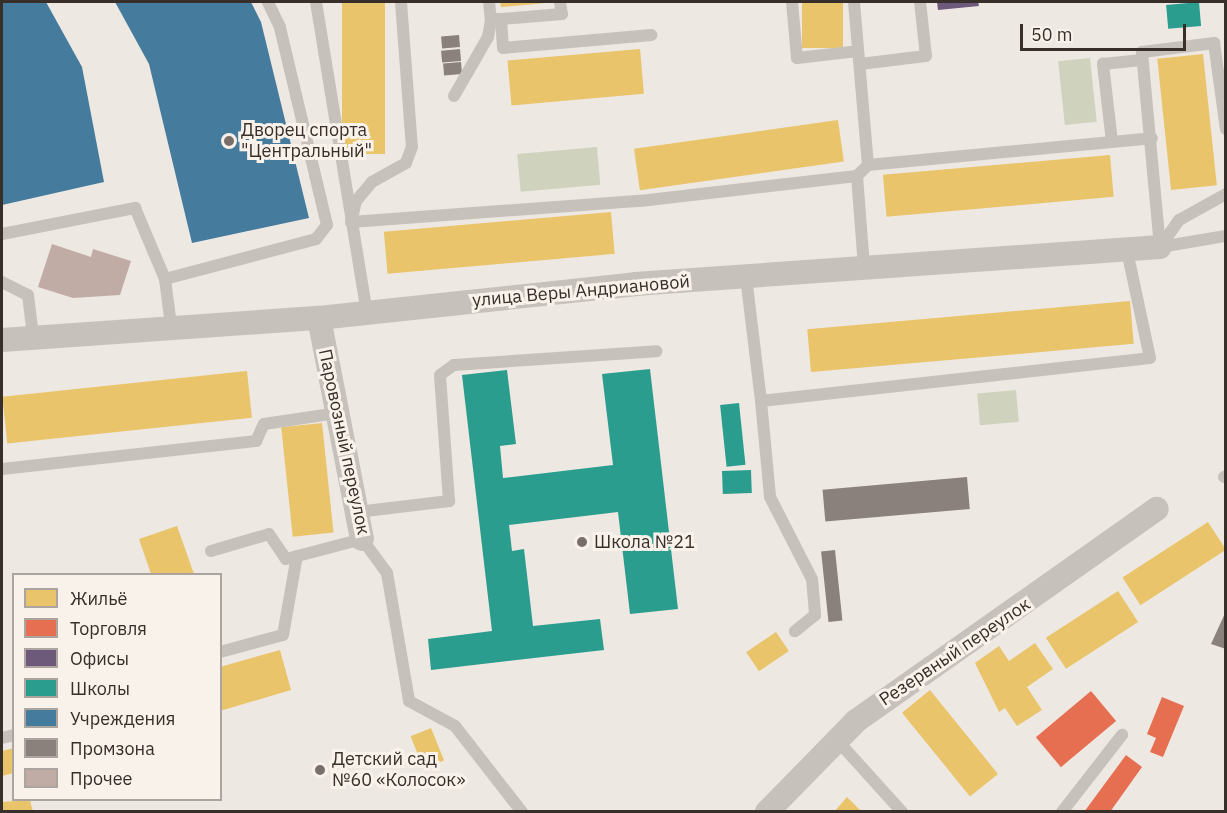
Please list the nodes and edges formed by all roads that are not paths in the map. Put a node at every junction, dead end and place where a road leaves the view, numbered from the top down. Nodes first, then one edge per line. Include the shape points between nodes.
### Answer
1 (268, 2) edge
2 (316, 2) edge
3 (401, 2) edge
4 (489, 2) edge
5 (560, 2) edge
6 (792, 2) edge
7 (854, 2) edge
8 (920, 2) edge
9 (496, 19) junction
10 (651, 35) dead end
11 (859, 58) junction
12 (1142, 60) junction
13 (454, 96) dead end
14 (1226, 129) edge
15 (1152, 138) junction
16 (1112, 142) junction
17 (868, 165) junction
18 (857, 176) junction
19 (1226, 194) edge
20 (351, 222) junction
21 (2, 234) edge
22 (1226, 236) edge
23 (1160, 248) junction
24 (1127, 251) junction
25 (864, 266) junction
26 (746, 277) junction
27 (165, 279) junction
28 (2, 282) edge
29 (366, 312) junction
30 (319, 318) junction
31 (171, 325) junction
32 (33, 336) junction
33 (2, 340) edge
34 (657, 351) dead end
35 (761, 401) junction
36 (338, 413) junction
37 (2, 469) edge
38 (1157, 509) dead end
39 (357, 512) junction
40 (362, 539) junction
41 (211, 551) dead end
42 (297, 556) junction
43 (795, 631) dead end
44 (222, 651) edge
45 (1122, 735) dead end
46 (837, 740) junction
47 (522, 812) edge
48 (767, 812) edge
49 (902, 812) edge
50 (1062, 812) edge

1 - 27 lane via 280,27 327,225 316,239
2 - 20 lane
3 - 20 lane via 412,147 406,164 372,182 356,201
4 - 9 lane
5 - 9 lane via 562,14
6 - 11 lane via 797,58
7 - 11 lane
8 - 11 lane via 926,56
9 - 10 lane via 503,48
9 - 13 lane
11 - 17 lane
12 - 14 lane via 1142,52 1214,43
12 - 15 lane
12 - 16 lane via 1103,64
15 - 16 lane
15 - 23 lane
16 - 17 lane
17 - 18 lane
18 - 20 lane via 639,201
18 - 25 lane
19 - 23 lane via 1179,220
20 - 29 lane
21 - 27 lane via 135,207
22 - 23 lane
23 - 24 street, улица Веры Андриановой
24 - 25 street, улица Веры Андриановой
24 - 35 lane via 1150,358
25 - 26 street, улица Веры Андриановой
26 - 29 street, улица Веры Андриановой
26 - 35 lane
27 - 31 lane
28 - 32 lane via 28,295
29 - 30 street, улица Веры Андриановой
30 - 31 street, улица Веры Андриановой
30 - 36 street, Паровозный переулок
31 - 32 street, улица Веры Андриановой
32 - 33 street, улица Веры Андриановой
34 - 39 lane via 454,365 440,375 449,501
35 - 43 lane via 770,497 812,579 815,615
36 - 37 lane via 264,424 256,441
36 - 39 street, Паровозный переулок
38 - 46 street, Резервный переулок via 1001,622 926,667
39 - 40 street, Паровозный переулок
40 - 42 lane
40 - 47 lane, Паровозный переулок via 387,573 409,701 455,726
41 - 42 lane via 269,534 286,559
42 - 44 lane via 283,635
45 - 50 lane
46 - 48 street, Резервный переулок
46 - 49 lane

